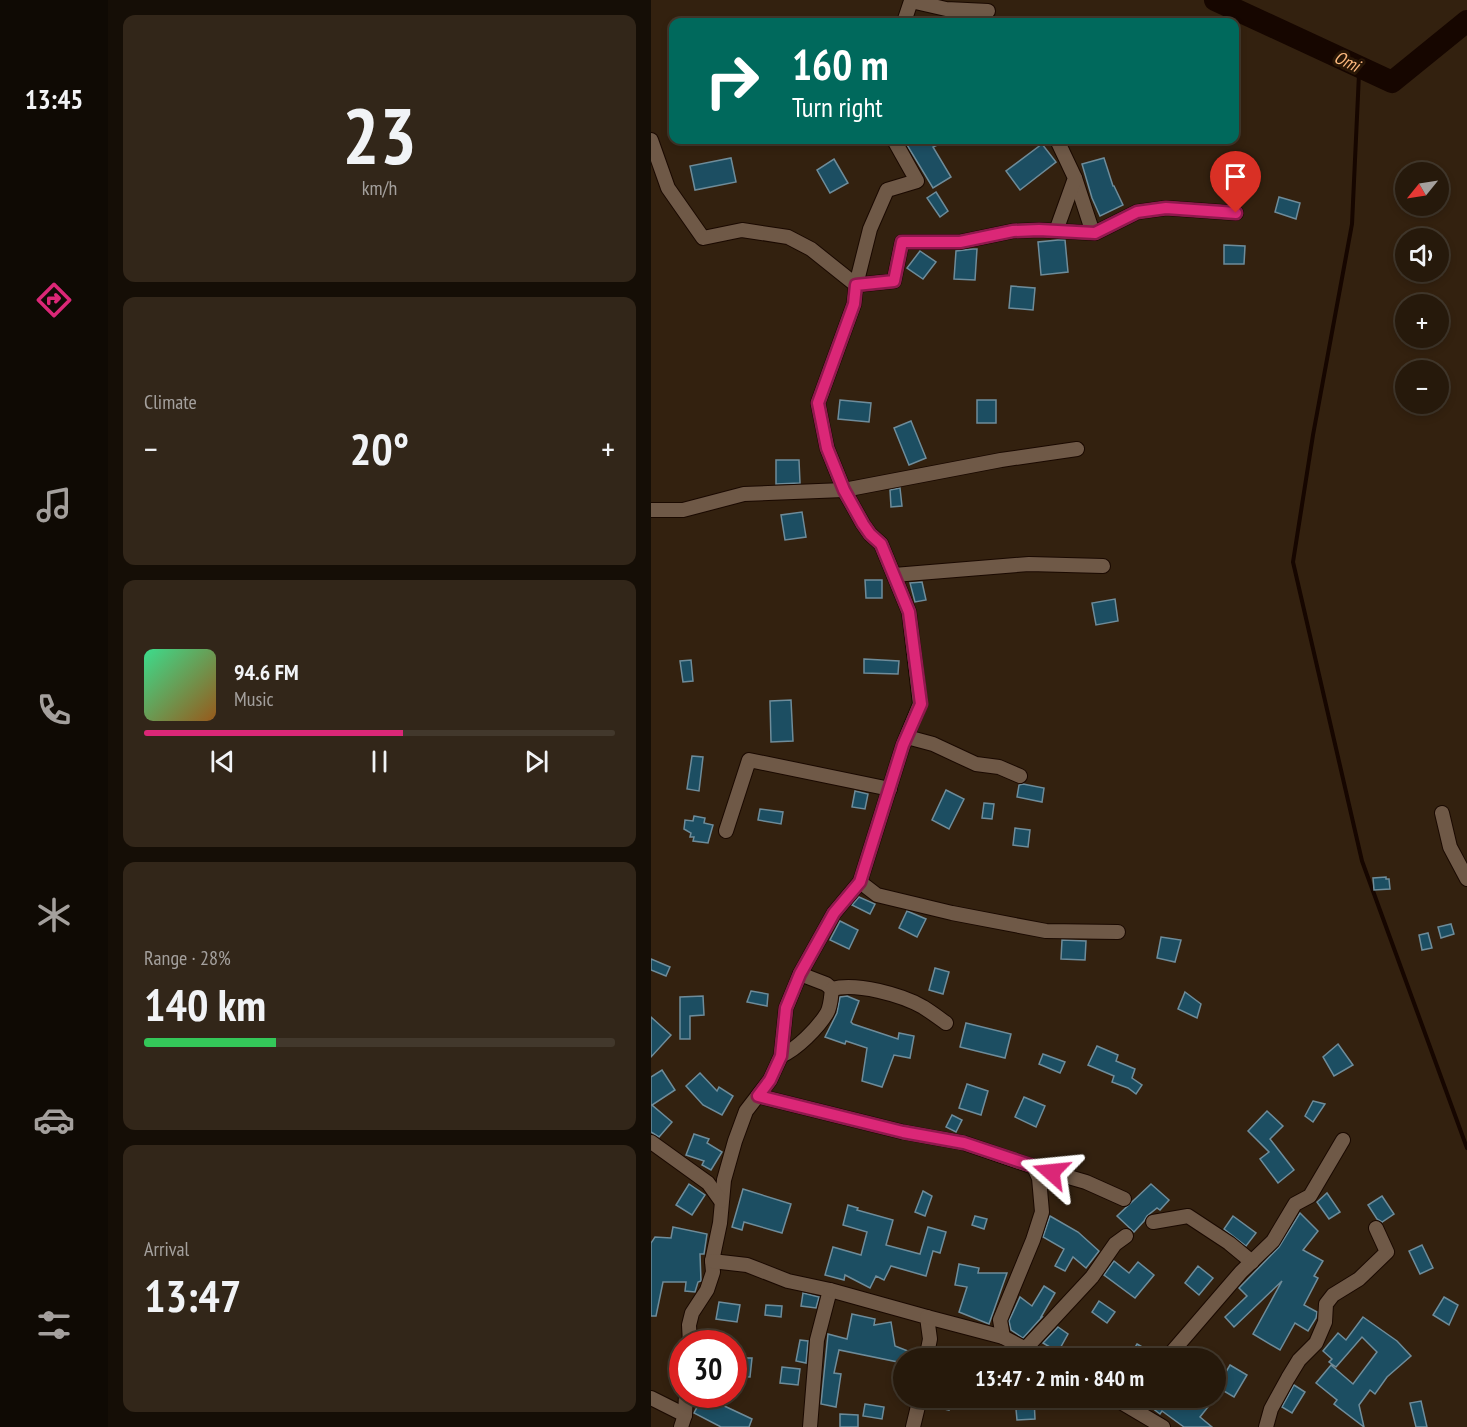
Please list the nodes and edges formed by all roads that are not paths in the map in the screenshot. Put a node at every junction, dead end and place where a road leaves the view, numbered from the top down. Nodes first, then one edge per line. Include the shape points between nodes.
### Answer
1 (988, 11) dead end
2 (905, 18) edge
3 (651, 140) edge
4 (896, 144) edge
5 (1059, 144) edge
6 (1075, 178) junction
7 (1236, 213) dead end
8 (1056, 231) junction
9 (1093, 233) junction
10 (856, 285) junction
11 (1077, 449) dead end
12 (844, 490) junction
13 (651, 510) edge
14 (1103, 566) dead end
15 (894, 575) junction
16 (907, 737) junction
17 (1020, 776) dead end
18 (890, 789) junction
19 (1442, 813) dead end
20 (726, 831) dead end
21 (1467, 879) edge
22 (860, 882) junction
23 (1118, 932) dead end
24 (800, 974) junction
25 (832, 989) junction
26 (947, 1023) dead end
27 (781, 1056) junction
28 (758, 1096) junction
29 (1343, 1140) dead end
30 (651, 1142) edge
31 (1034, 1167) junction
32 (1124, 1199) dead end
33 (721, 1201) junction
34 (1153, 1222) dead end
35 (1376, 1228) dead end
36 (1127, 1236) dead end
37 (712, 1261) junction
38 (1252, 1262) junction
39 (830, 1290) junction
40 (927, 1317) junction
41 (689, 1330) edge
42 (1003, 1337) junction
43 (929, 1348) edge
44 (1026, 1348) joint
45 (1176, 1348) edge
46 (651, 1398) edge
47 (918, 1408) edge
48 (1139, 1408) edge
49 (683, 1421) edge
50 (810, 1427) edge
51 (913, 1427) edge
52 (1163, 1427) edge
53 (1266, 1427) edge

1 - 2 street via 946,9 911,1
3 - 10 street via 668,188 703,238 742,230 788,237 811,249
4 - 10 street via 917,180 888,190 870,229
5 - 6 street
6 - 8 street
6 - 9 street
7 - 9 street via 1166,208 1137,212
8 - 9 street
8 - 10 street via 1013,231 960,242 902,242 894,281
10 - 12 street via 854,304 818,403 827,448
11 - 12 street
12 - 13 street via 744,494 683,510
12 - 15 street via 863,524 881,544
14 - 15 street via 1029,564
15 - 16 street via 909,612 921,704
16 - 17 street
16 - 18 street
18 - 20 street via 749,760
18 - 22 street
19 - 21 street via 1450,847
22 - 23 street via 877,895 952,913 1046,931
22 - 24 street via 834,913
24 - 25 street
24 - 27 street via 786,1008
25 - 26 street via 888,993 922,1006
25 - 27 street via 828,1011 803,1041
27 - 28 street
28 - 31 street via 964,1143
28 - 33 street via 746,1111 735,1141
29 - 38 street via 1310,1196 1295,1204 1273,1241
30 - 33 street via 708,1183
31 - 32 street via 1086,1182
31 - 42 street via 1042,1212 1000,1320
33 - 37 street
34 - 38 street via 1188,1216
35 - 53 street via 1387,1252 1326,1304 1325,1322 1316,1343 1288,1378
36 - 44 street via 1115,1244 1086,1284
37 - 39 street via 747,1265 788,1281
37 - 41 street via 713,1272 692,1313
38 - 45 street
39 - 40 street
39 - 50 street via 817,1340
40 - 42 street
40 - 43 street
42 - 44 street
46 - 49 street
47 - 51 street
48 - 52 street

